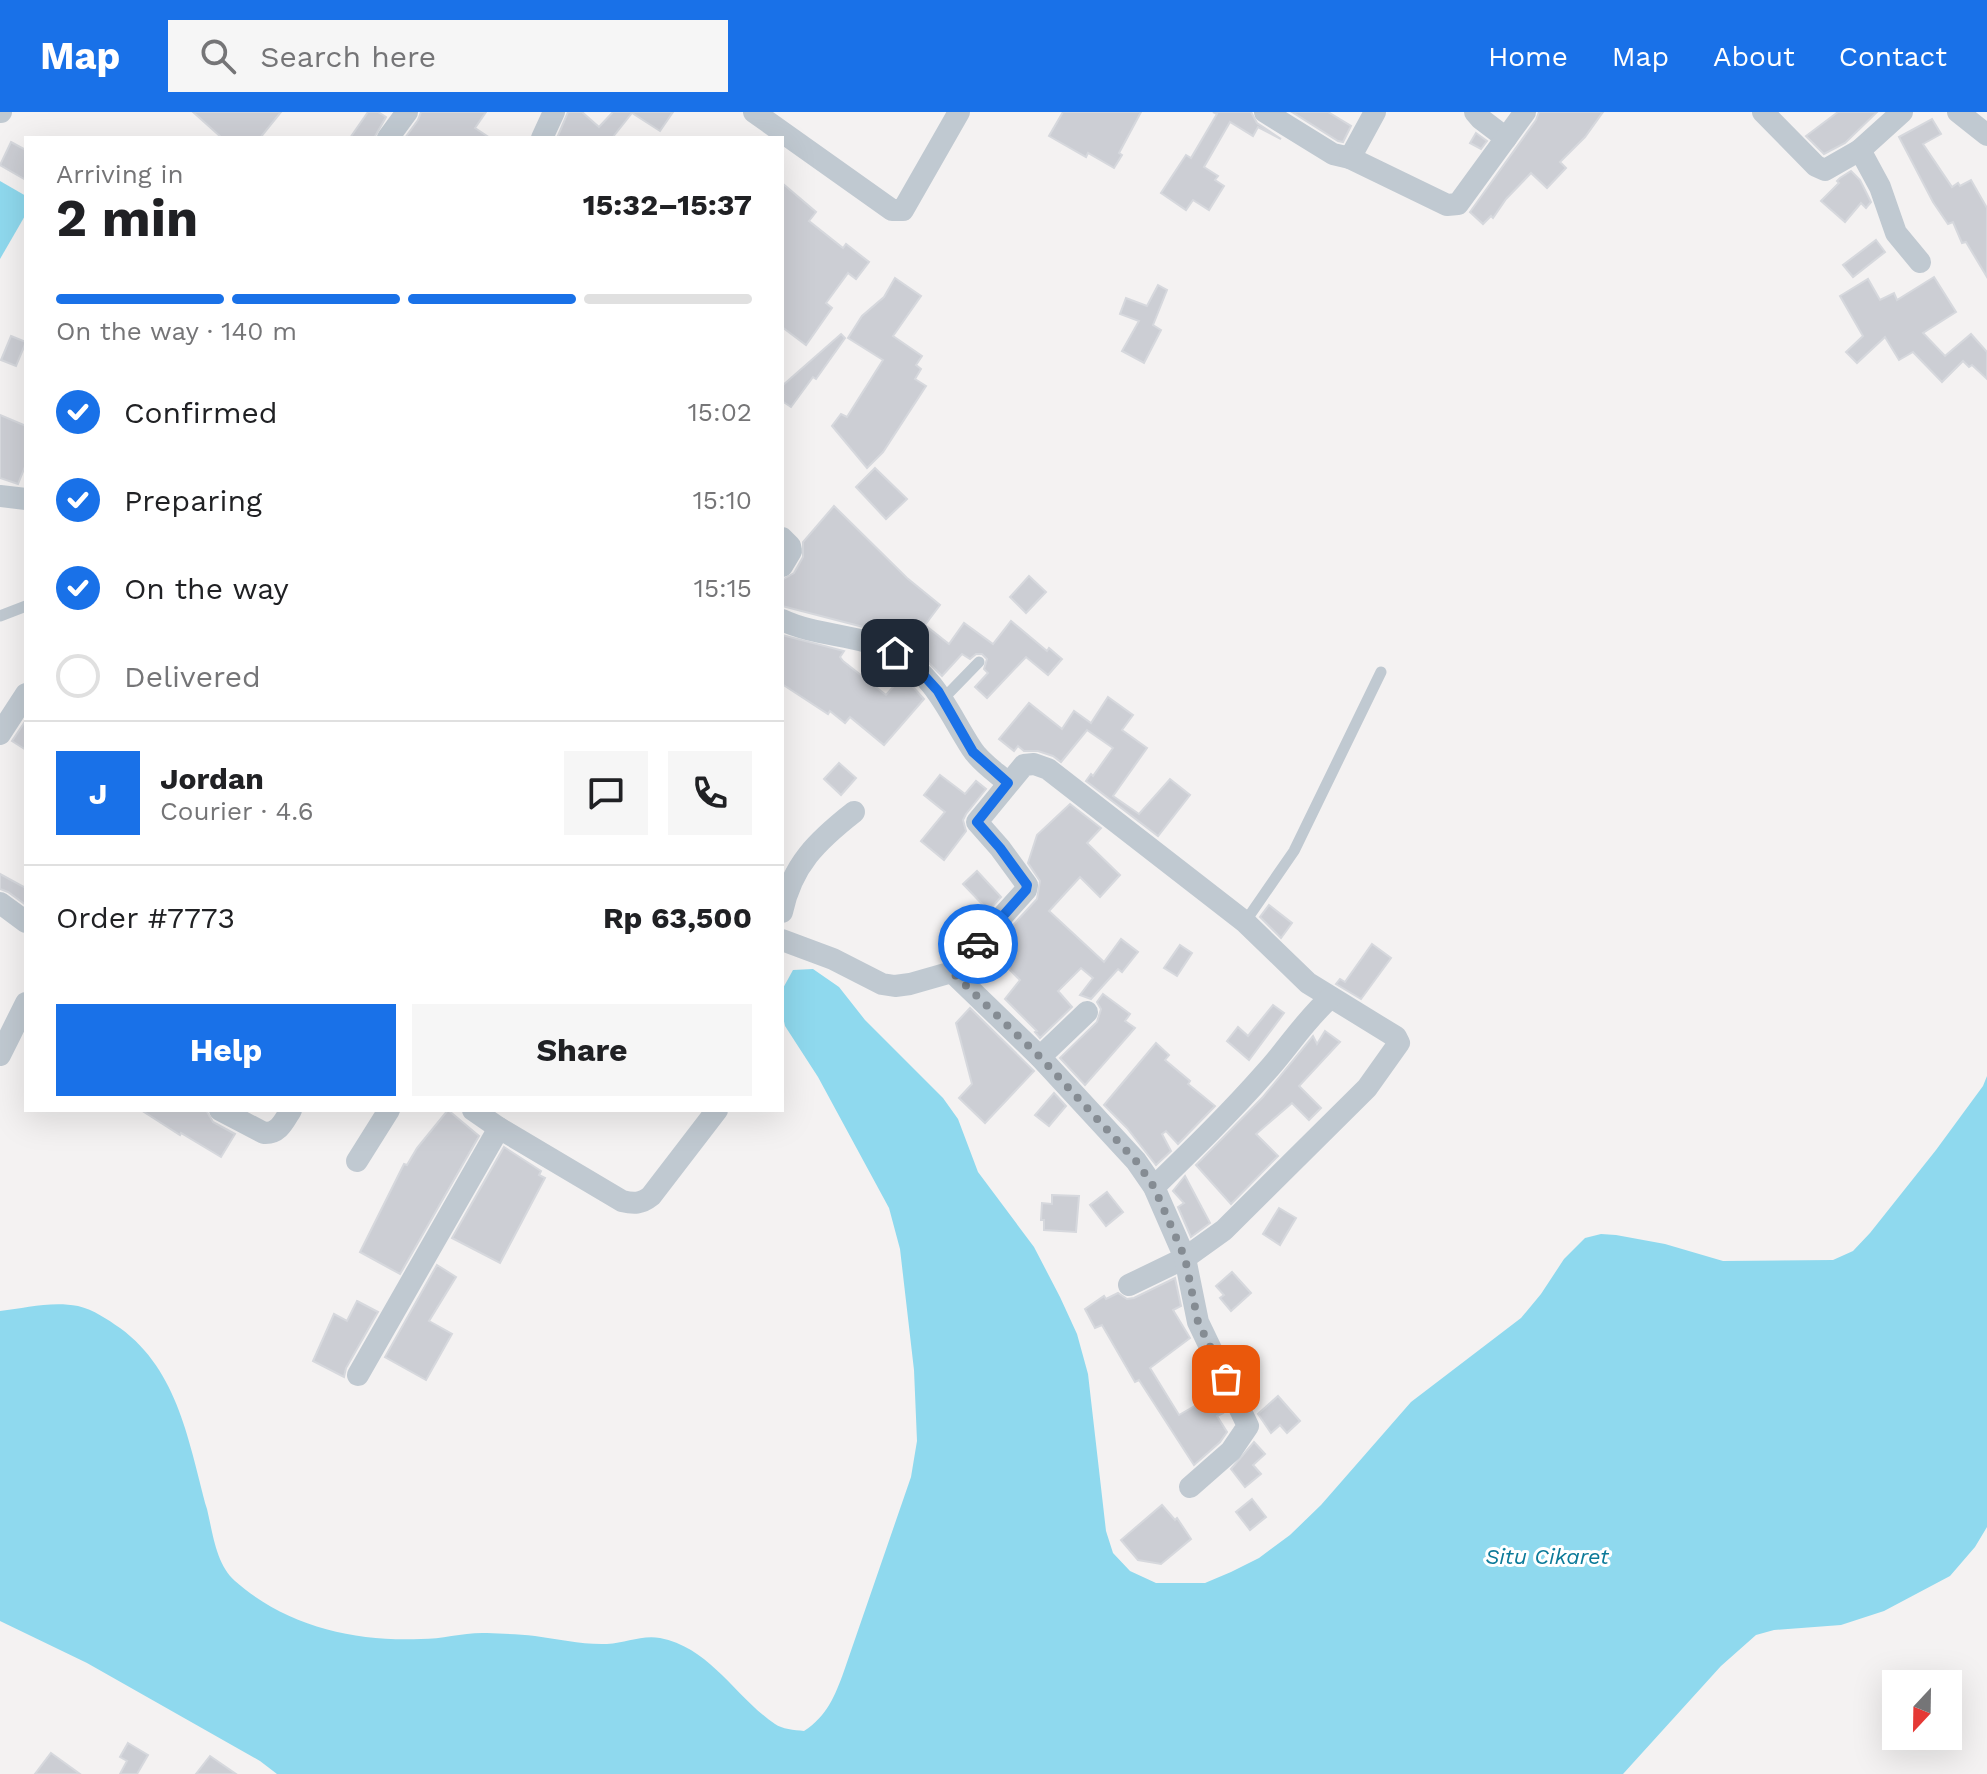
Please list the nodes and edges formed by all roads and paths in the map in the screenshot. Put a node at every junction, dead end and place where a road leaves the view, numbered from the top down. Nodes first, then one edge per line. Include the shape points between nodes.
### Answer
1 (407, 112) edge
2 (554, 112) edge
3 (754, 112) edge
4 (959, 112) edge
5 (1265, 112) edge
6 (1375, 112) edge
7 (1475, 112) edge
8 (1525, 112) edge
9 (1763, 112) edge
10 (1902, 112) edge
11 (1958, 112) edge
12 (1987, 135) edge
13 (389, 136) edge
14 (543, 136) edge
15 (1506, 138) junction
16 (1860, 150) junction
17 (1350, 158) junction
18 (1920, 262) dead end
19 (0, 496) edge
20 (24, 499) edge
21 (784, 540) edge
22 (784, 563) edge
23 (24, 607) edge
24 (0, 616) edge
25 (784, 621) edge
26 (979, 662) dead end
27 (1381, 672) dead end
28 (24, 697) edge
29 (943, 699) junction
30 (0, 734) edge
31 (1008, 783) junction
32 (854, 812) dead end
33 (0, 903) edge
34 (784, 906) edge
35 (24, 921) edge
36 (1245, 922) junction
37 (785, 944) edge
38 (952, 972) junction
39 (1330, 998) junction
40 (24, 1007) edge
41 (1087, 1012) dead end
42 (0, 1055) edge
43 (1040, 1057) junction
44 (224, 1112) edge
45 (290, 1112) edge
46 (388, 1112) edge
47 (476, 1112) edge
48 (715, 1112) edge
49 (499, 1128) junction
50 (357, 1161) dead end
51 (1154, 1187) junction
52 (1185, 1258) junction
53 (1129, 1285) dead end
54 (358, 1375) dead end
55 (1190, 1487) dead end

1 - 13 street
2 - 14 street
3 - 4 street via 892,210 903,210
5 - 17 street via 1333,154
6 - 17 street
7 - 15 street
8 - 15 street
9 - 16 street via 1825,170
10 - 16 street
11 - 12 street
15 - 17 street via 1458,204 1447,205
16 - 18 street via 1896,233
19 - 20 street
21 - 22 street via 791,551
23 - 24 lane
25 - 29 street via 895,653 918,669
26 - 29 lane
27 - 36 lane via 1294,851
28 - 30 street
29 - 31 street via 973,752
31 - 36 street via 1024,765 1048,769
31 - 38 street via 977,822 1016,869 1026,890
32 - 34 street via 811,849
33 - 35 street
36 - 39 street
37 - 38 street via 833,959 882,984 910,984
38 - 43 street
39 - 51 street via 1269,1070
39 - 52 street via 1399,1043 1367,1088 1224,1230
40 - 42 street
41 - 43 street
43 - 51 street
44 - 45 street via 272,1134
46 - 50 street
47 - 49 street
48 - 49 street via 651,1196 633,1204
49 - 54 street
51 - 52 street
52 - 53 street
52 - 55 street via 1198,1322 1248,1426 1231,1451

